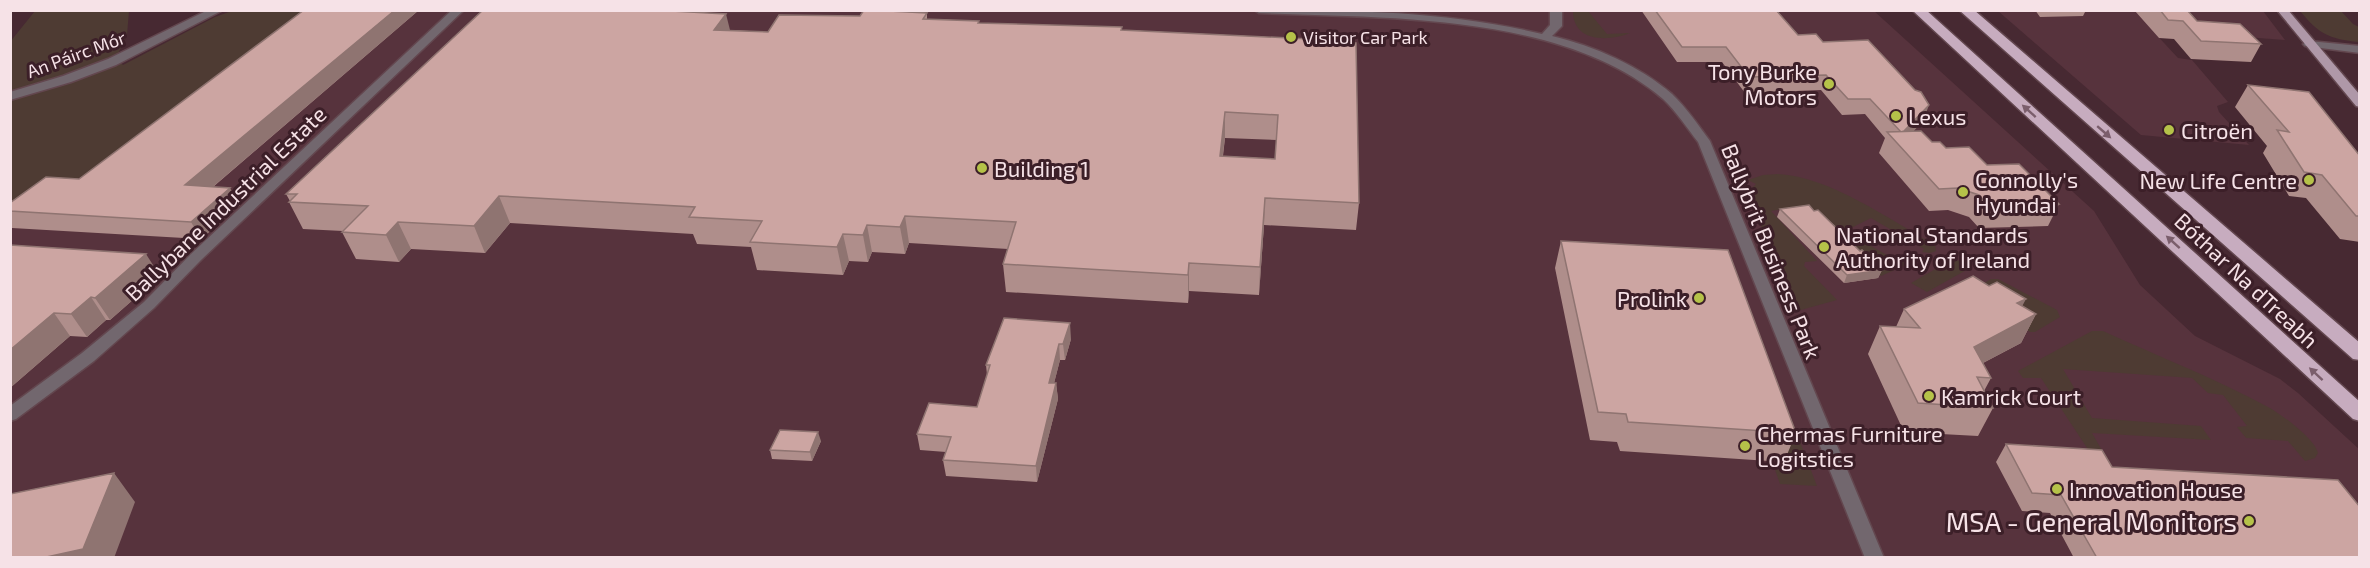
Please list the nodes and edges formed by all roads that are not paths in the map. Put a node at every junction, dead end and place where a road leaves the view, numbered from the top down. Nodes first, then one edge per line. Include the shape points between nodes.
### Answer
1 (218, 10) edge
2 (459, 10) edge
3 (1259, 10) edge
4 (1556, 10) edge
5 (1918, 10) edge
6 (1965, 10) edge
7 (2282, 10) edge
8 (1545, 37) junction
9 (2309, 44) junction
10 (2360, 50) edge
11 (10, 96) edge
12 (2360, 103) edge
13 (2360, 354) edge
14 (2360, 414) edge
15 (10, 415) edge
16 (1875, 558) edge

1 - 11 street, An Páirc Mór via 112,62
2 - 15 street, Ballybane Industrial Estate via 149,305
3 - 8 street, Ballybrit Business Park via 1460,22
4 - 8 street via 1556,26
14 -> 5 highway, Bóthar Na dTreabh
6 -> 13 highway, Bóthar Na dTreabh
7 - 9 main road
8 - 16 street, Ballybrit Business Park via 1590,52 1639,76 1660,89 1694,122 1728,195
9 - 10 street
9 - 12 main road

